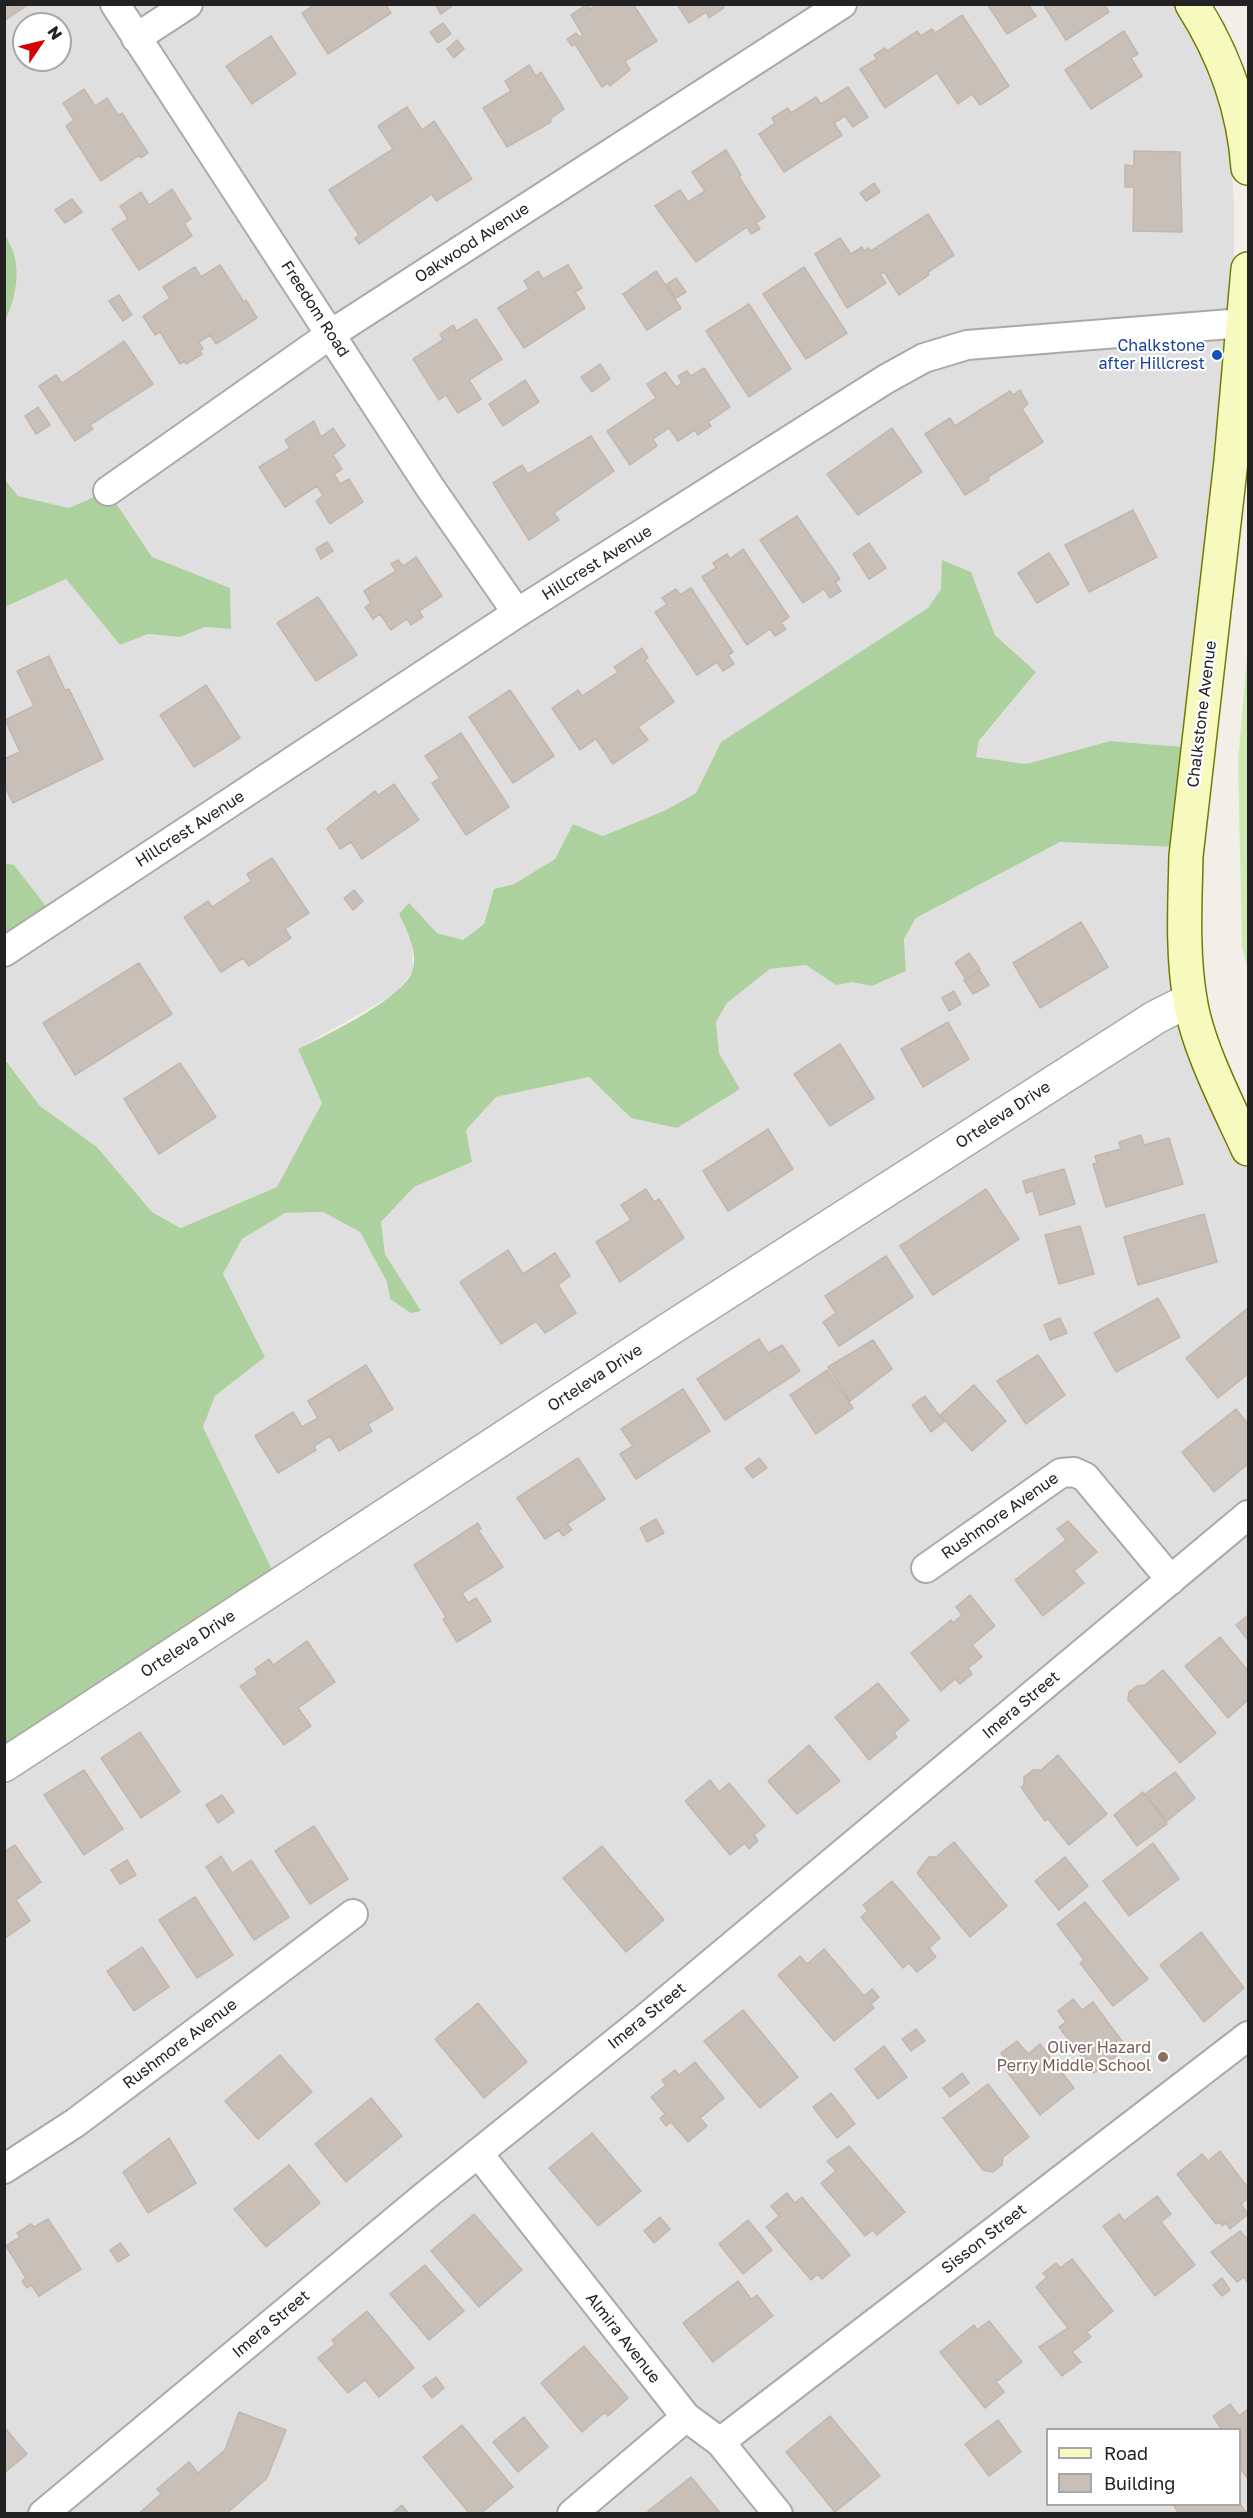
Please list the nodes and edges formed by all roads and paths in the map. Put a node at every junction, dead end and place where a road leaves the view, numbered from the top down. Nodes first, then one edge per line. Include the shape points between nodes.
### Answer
1 (115, 4) edge
2 (188, 4) edge
3 (842, 4) edge
4 (1192, 4) edge
5 (136, 38) junction
6 (1248, 168) edge
7 (1248, 269) edge
8 (1244, 323) junction
9 (331, 334) junction
10 (108, 491) dead end
11 (517, 613) junction
12 (4, 952) edge
13 (1190, 1000) junction
14 (1248, 1149) edge
15 (1248, 1515) edge
16 (926, 1568) dead end
17 (1171, 1580) junction
18 (4, 1765) edge
19 (353, 1914) dead end
20 (1248, 2036) edge
21 (478, 2153) junction
22 (4, 2169) edge
23 (686, 2417) junction
24 (720, 2442) junction
25 (43, 2514) edge
26 (572, 2514) edge
27 (778, 2514) edge

1 - 5 street, Freedom Road
2 - 5 street
3 - 9 street, Oakwood Avenue
4 - 6 main road via 1211,34 1234,90
5 - 9 street, Freedom Road
7 - 8 main road, Chalkstone Avenue
8 - 11 street, Hillcrest Avenue via 967,345 924,358
8 - 13 main road, Chalkstone Avenue via 1186,856
9 - 10 street, Oakwood Avenue
9 - 11 street, Freedom Road
11 - 12 street, Hillcrest Avenue
13 - 14 main road, Chalkstone Avenue via 1208,1055
13 - 18 street, Orteleva Drive via 1156,1017 668,1330
15 - 17 street, Imera Street
16 - 17 street, Rushmore Avenue via 1061,1473 1074,1472 1084,1477
17 - 21 street, Imera Street via 646,2018
19 - 22 street, Rushmore Avenue via 75,2122
20 - 24 street, Sisson Street
21 - 23 street, Almira Avenue
21 - 25 street, Imera Street
23 - 24 street, Almira Avenue
23 - 26 street
24 - 27 street, Almira Avenue

